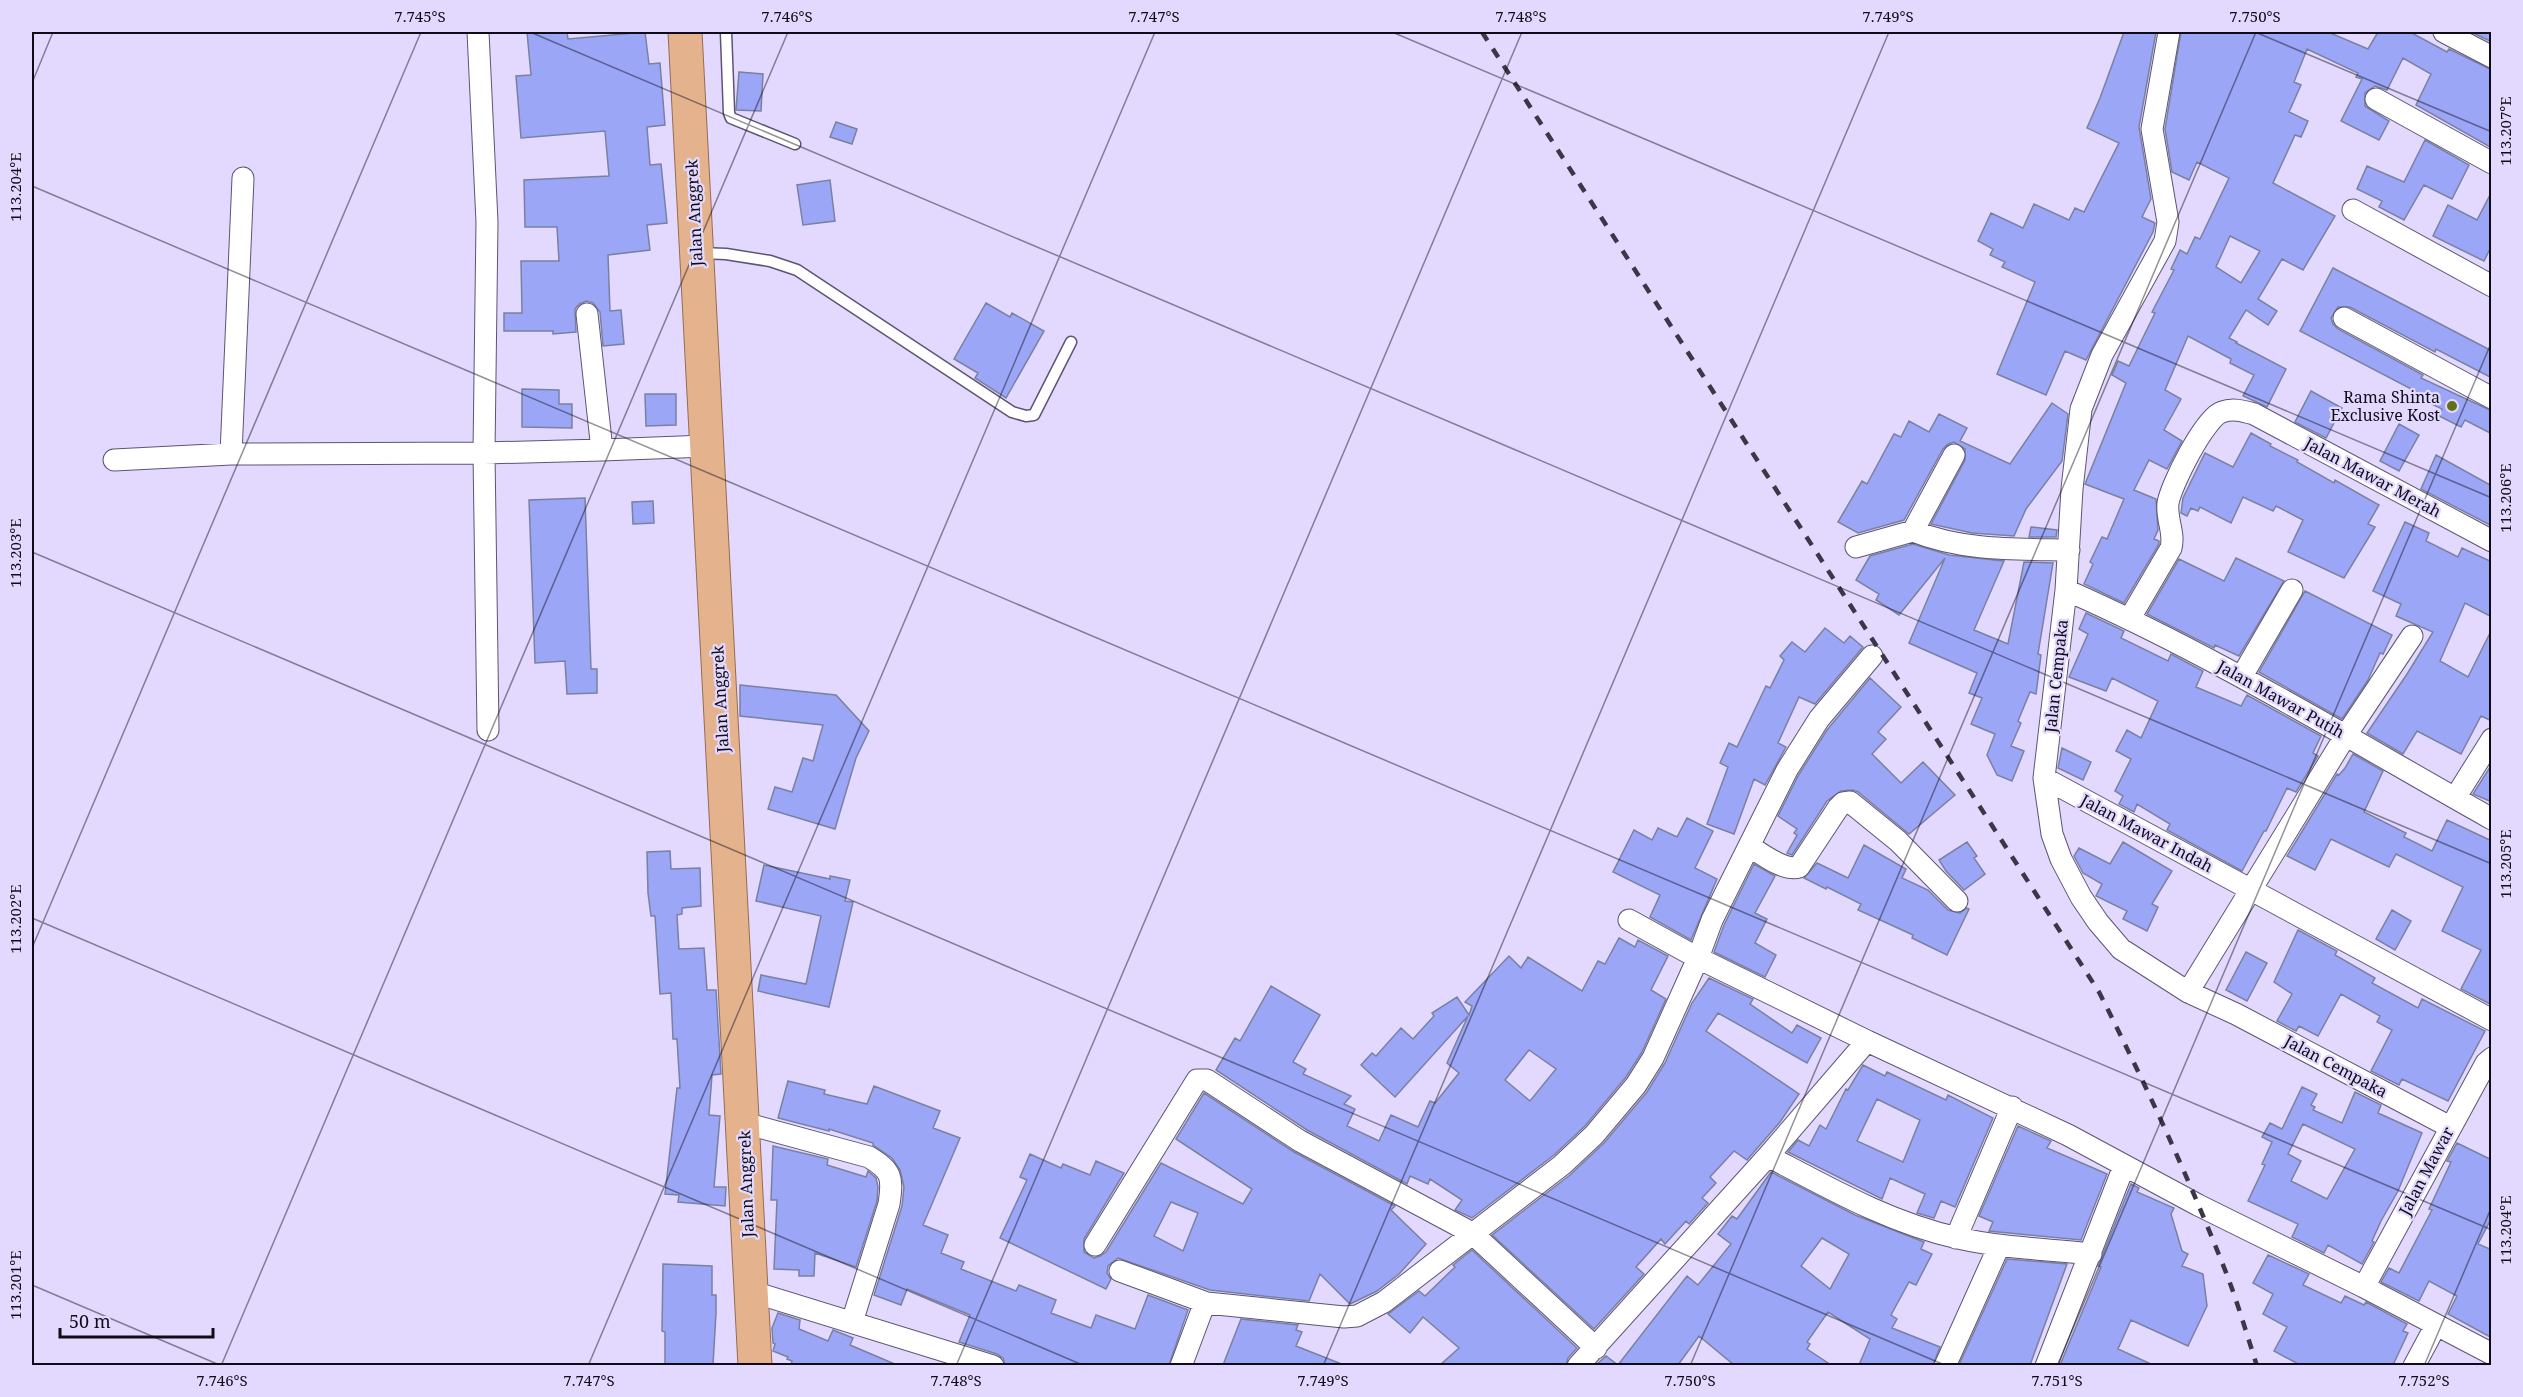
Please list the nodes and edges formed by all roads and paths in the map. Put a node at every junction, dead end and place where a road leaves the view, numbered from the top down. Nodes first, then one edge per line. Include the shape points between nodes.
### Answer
1 (478, 32) edge
2 (685, 32) edge
3 (726, 32) edge
4 (2169, 32) edge
5 (2444, 32) edge
6 (2492, 57) edge
7 (2376, 99) dead end
8 (795, 144) dead end
9 (2492, 163) edge
10 (243, 178) dead end
11 (2353, 210) dead end
12 (710, 254) junction
13 (2492, 286) edge
14 (587, 314) dead end
15 (2344, 318) dead end
16 (1071, 342) dead end
17 (2492, 399) edge
18 (706, 446) junction
19 (602, 450) junction
20 (484, 453) junction
21 (231, 454) junction
22 (1954, 455) dead end
23 (114, 460) dead end
24 (1913, 531) junction
25 (2492, 541) edge
26 (1856, 547) dead end
27 (2069, 550) junction
28 (2066, 590) junction
29 (2292, 590) dead end
30 (2130, 618) junction
31 (2412, 636) dead end
32 (1872, 656) dead end
33 (2242, 676) junction
34 (488, 730) dead end
35 (2346, 735) junction
36 (2492, 739) edge
37 (2044, 778) junction
38 (2454, 798) junction
39 (2492, 819) edge
40 (1749, 846) junction
41 (2250, 888) junction
42 (1957, 901) dead end
43 (1629, 920) dead end
44 (1698, 958) junction
45 (2188, 992) junction
46 (2492, 1020) edge
47 (1867, 1041) junction
48 (2492, 1058) edge
49 (2012, 1107) junction
50 (744, 1123) junction
51 (2450, 1127) junction
52 (1768, 1156) junction
53 (2124, 1166) junction
54 (1472, 1233) junction
55 (1956, 1238) junction
56 (1095, 1245) dead end
57 (1999, 1246) junction
58 (2091, 1254) junction
59 (1120, 1271) dead end
60 (2364, 1287) junction
61 (750, 1291) junction
62 (1207, 1303) junction
63 (852, 1322) junction
64 (2436, 1325) junction
65 (1596, 1348) junction
66 (2480, 1356) edge
67 (754, 1365) edge
68 (993, 1365) edge
69 (1180, 1365) edge
70 (1578, 1365) edge
71 (1945, 1365) edge
72 (2046, 1365) edge
73 (2414, 1365) edge

1 - 20 street via 487,222
2 - 12 highway, Jalan Anggrek
3 - 8 lane via 731,118
4 - 27 street, Jalan Cempaka via 2151,129 2168,222 2165,241 2102,355 2081,409
5 - 6 street
7 - 9 street
10 - 21 street
11 - 13 street
12 - 16 lane via 771,261 797,270 1003,405 1026,416 1034,415
12 - 18 highway, Jalan Anggrek
14 - 19 street
15 - 17 street
18 - 19 street
18 - 50 highway, Jalan Anggrek
19 - 20 street
20 - 21 street
20 - 34 street
21 - 23 street
22 - 24 street
24 - 26 street
24 - 27 street via 1973,548
25 - 30 street, Jalan Mawar Merah via 2254,414 2220,412 2194,446 2168,501 2171,548
27 - 28 street, Jalan Cempaka
28 - 30 street, Jalan Mawar Putih
28 - 37 street, Jalan Cempaka
29 - 33 street
30 - 33 street, Jalan Mawar Putih
31 - 35 street
32 - 40 street via 1820,719 1787,770
33 - 35 street, Jalan Mawar Putih
35 - 38 street, Jalan Mawar Putih
35 - 41 street
36 - 38 street
37 - 41 street, Jalan Mawar Indah
37 - 45 street, Jalan Cempaka via 2052,834 2061,860 2098,922 2121,949
38 - 39 street, Jalan Mawar Putih
40 - 42 street via 1784,866 1799,867 1838,808 1850,802 1898,841
40 - 44 street via 1708,928
41 - 45 street
41 - 46 street, Jalan Mawar Indah
43 - 44 street
44 - 47 street
44 - 54 street via 1653,1058 1617,1108 1562,1165
45 - 51 street, Jalan Cempaka
47 - 49 street
47 - 52 street
48 - 51 street, Jalan Mawar
49 - 53 street
49 - 55 street
50 - 61 highway, Jalan Anggrek
50 - 63 street via 868,1157 890,1175 889,1204
51 - 60 street, Jalan Mawar
52 - 55 street via 1891,1217
52 - 65 street
53 - 58 street
53 - 60 street
54 - 56 street via 1300,1141 1201,1079
54 - 62 street via 1384,1302 1357,1316
54 - 65 street
55 - 57 street
57 - 58 street
57 - 71 street
58 - 72 street
59 - 62 street
60 - 64 street
61 - 63 street
61 - 67 highway, Jalan Anggrek
62 - 69 street
63 - 68 street
64 - 66 street
64 - 73 street
65 - 70 street

